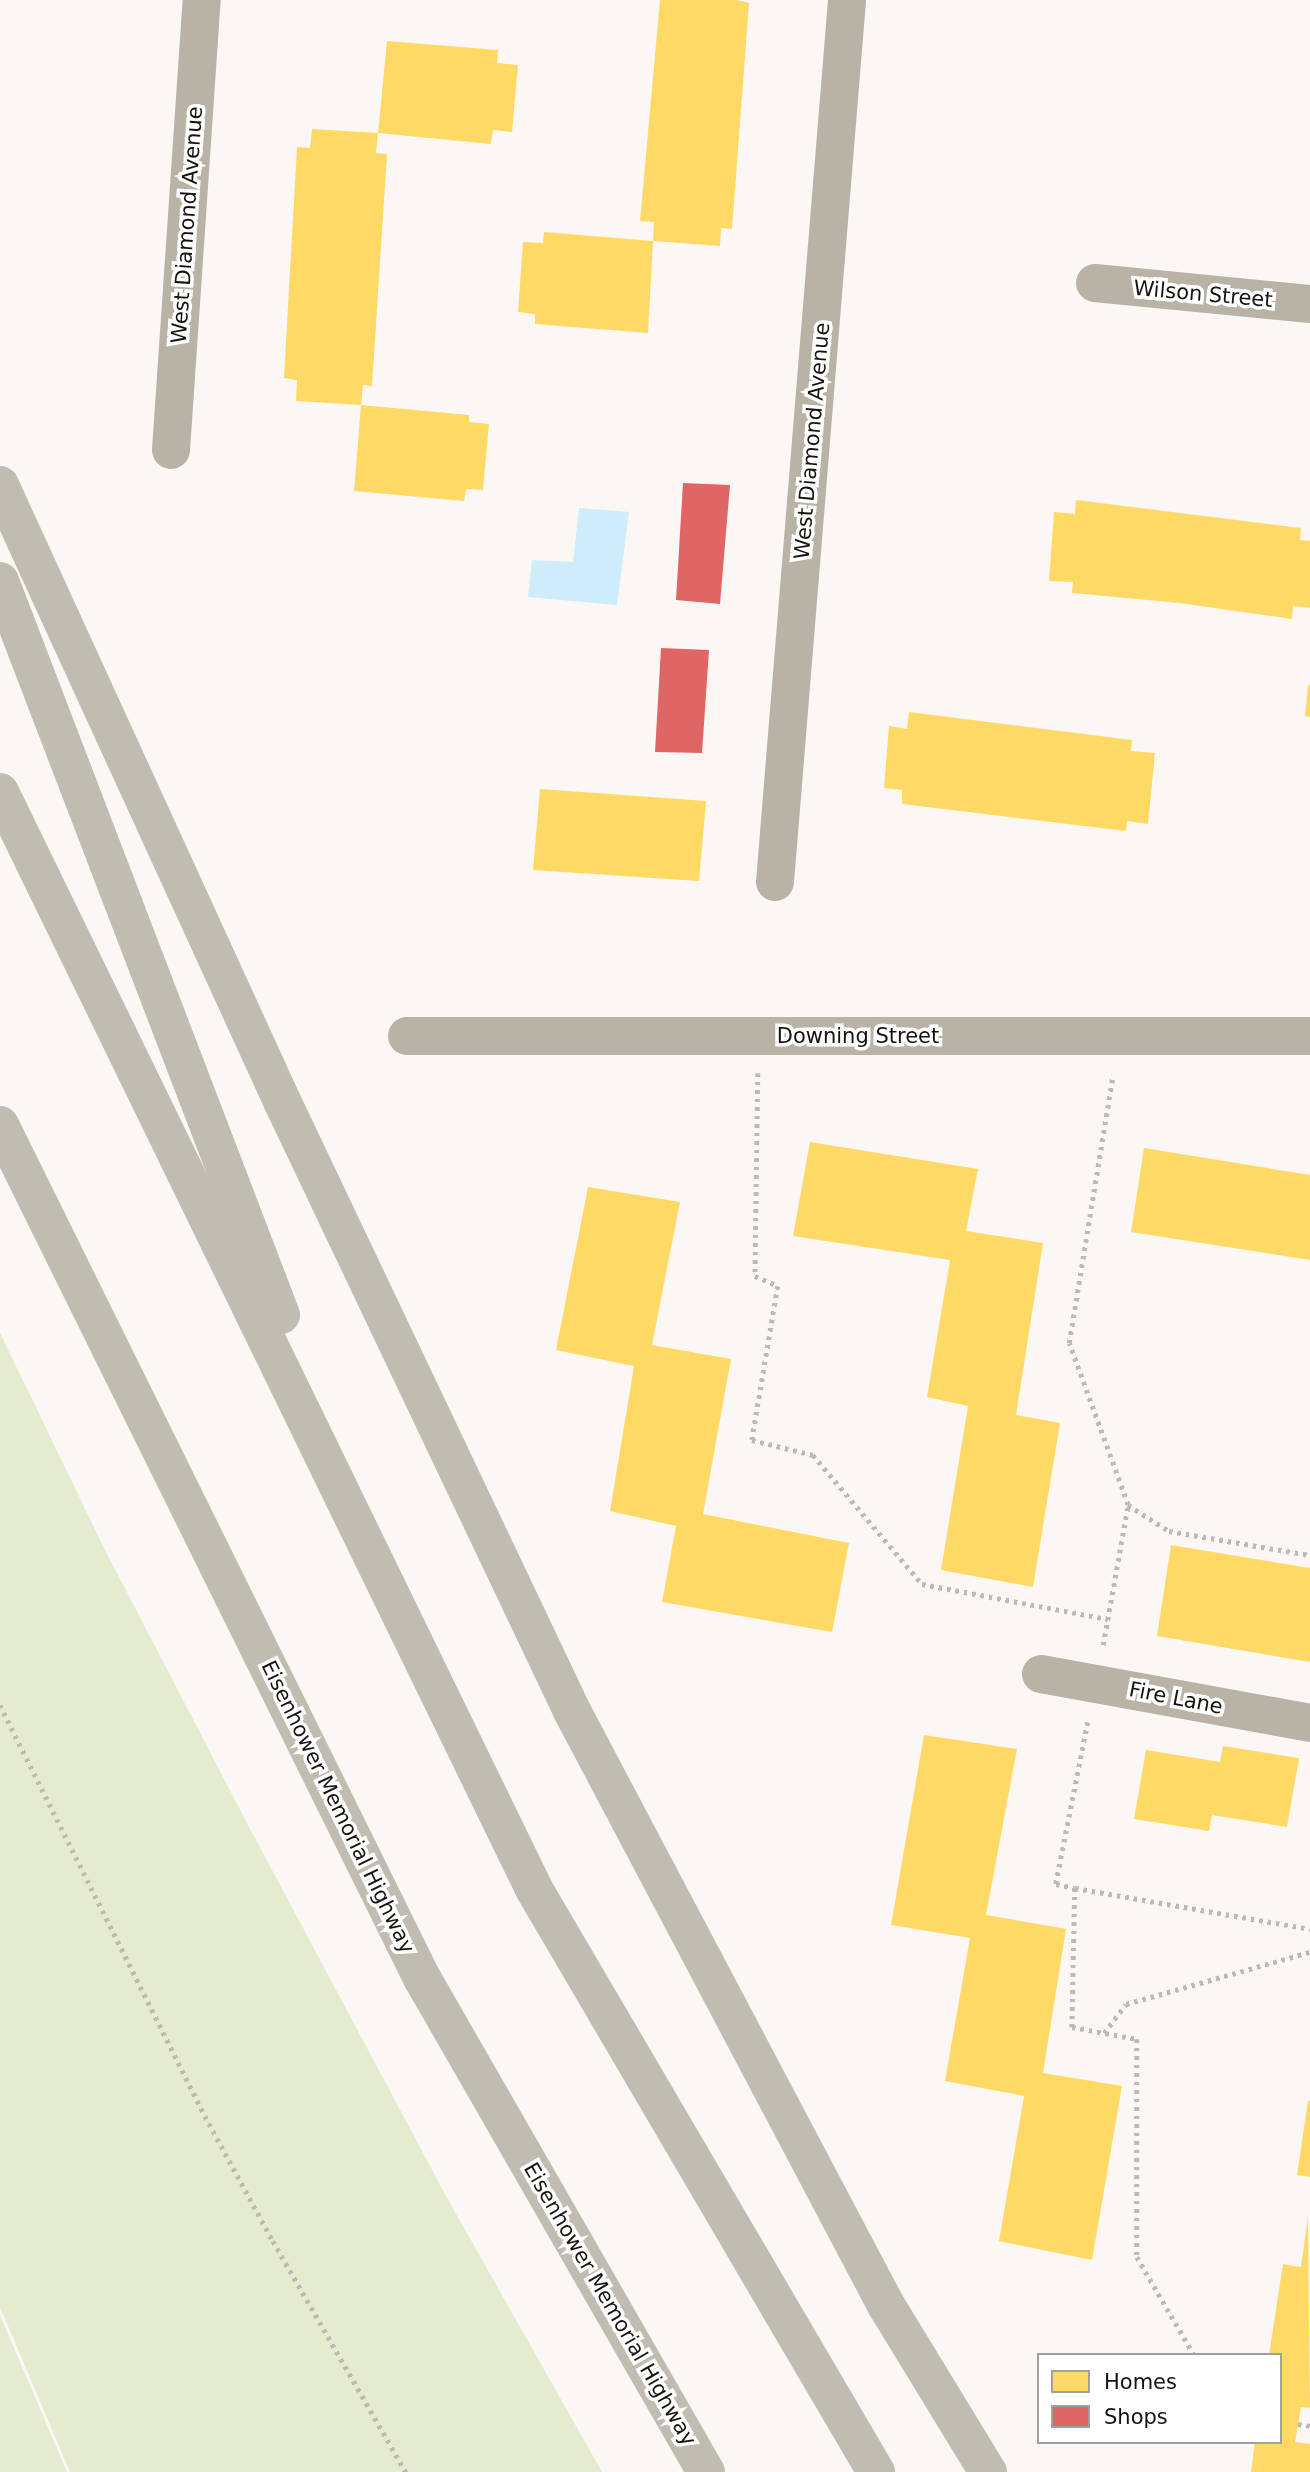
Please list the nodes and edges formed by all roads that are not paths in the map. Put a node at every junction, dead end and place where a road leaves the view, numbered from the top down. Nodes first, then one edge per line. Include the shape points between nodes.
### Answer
1 (202, 0) edge
2 (846, 0) edge
3 (1095, 283) dead end
4 (1310, 304) edge
5 (171, 450) dead end
6 (0, 485) edge
7 (0, 581) edge
8 (0, 792) edge
9 (775, 883) dead end
10 (407, 1036) dead end
11 (1310, 1037) edge
12 (1, 1128) edge
13 (365, 1536) junction
14 (1041, 1674) dead end
15 (1310, 1723) edge
16 (706, 2472) edge
17 (877, 2472) edge
18 (988, 2472) edge

1 - 5 street, West Diamond Avenue
2 - 9 street, West Diamond Avenue
3 - 4 street, Wilson Street
6 - 18 highway via 287,1114 572,1712 886,2305
7 - 13 highway
8 - 13 highway
10 - 11 street, Downing Street
12 - 16 highway, Eisenhower Memorial Highway via 422,1978
13 - 17 highway via 534,1889
14 - 15 street, Fire Lane

